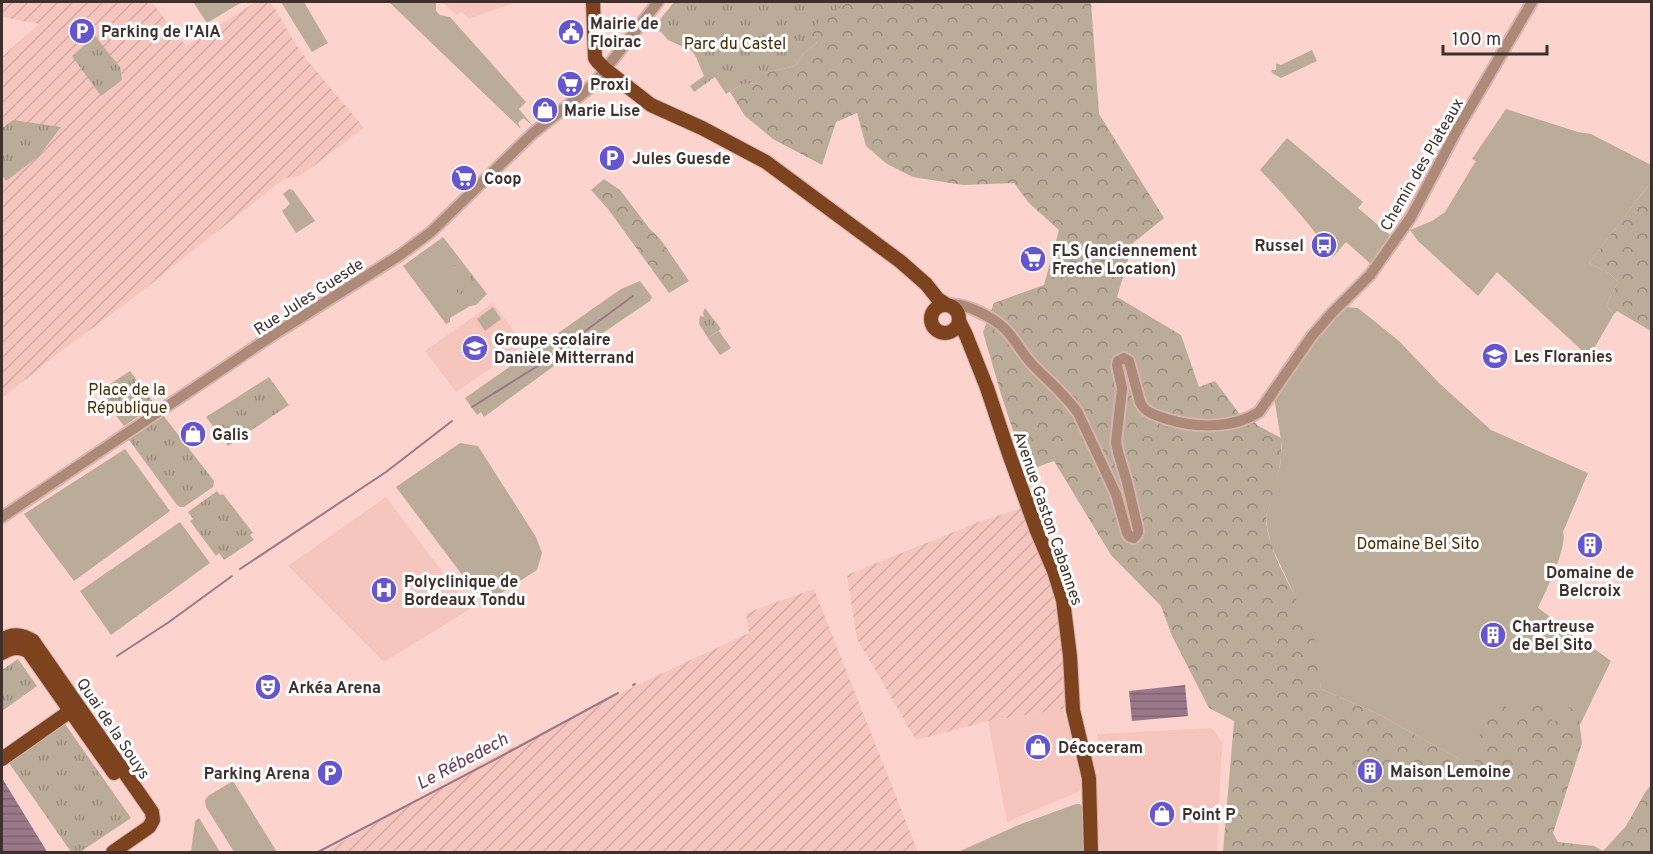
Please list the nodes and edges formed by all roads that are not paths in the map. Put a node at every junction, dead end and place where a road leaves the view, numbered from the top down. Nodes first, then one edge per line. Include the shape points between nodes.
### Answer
1 (593, 2) edge
2 (658, 2) edge
3 (1532, 2) edge
4 (605, 69) junction
5 (887, 253) junction
6 (947, 305) junction
7 (976, 311) junction
8 (933, 312) junction
9 (959, 318) junction
10 (949, 333) junction
11 (968, 342) junction
12 (2, 517) edge
13 (2, 640) edge
14 (2, 653) edge
15 (72, 705) junction
16 (48, 721) junction
17 (2, 751) edge
18 (2, 759) edge
19 (101, 852) edge
20 (113, 852) edge
21 (1091, 852) edge

1 - 4 main road via 595,58
2 - 4 street, Rue Jules Guesde
3 - 7 street, Chemin des Plateaux via 1411,217 1370,275 1312,336 1259,412 1240,421 1196,425 1152,414 1140,402 1130,362 1124,358 1118,361 1122,388 1116,442 1137,537 1127,533 1116,494 1071,403 1023,355 1005,328
4 - 5 main road via 651,105 766,162
4 - 12 street, Rue Jules Guesde via 586,91 513,151 431,232
5 - 6 main road
5 - 8 main road via 927,293
6 - 7 street, Chemin des Plateaux via 954,303
6 - 8 main road
6 - 9 main road
7 - 9 street
8 - 10 main road via 934,328
9 - 10 main road via 956,328
9 - 11 main road, Avenue Gaston Cabannes
10 - 11 main road
11 - 21 main road, Avenue Gaston Cabannes via 1063,600 1073,710 1089,778
13 - 15 main road, Quai de la Souys via 16,635 33,640
14 - 15 main road, Quai de la Souys via 25,649
15 - 16 main road
15 - 19 main road, Quai de la Souys via 144,817 138,826
15 - 20 main road, Quai de la Souys via 153,816 149,827
16 - 17 main road
16 - 18 main road

